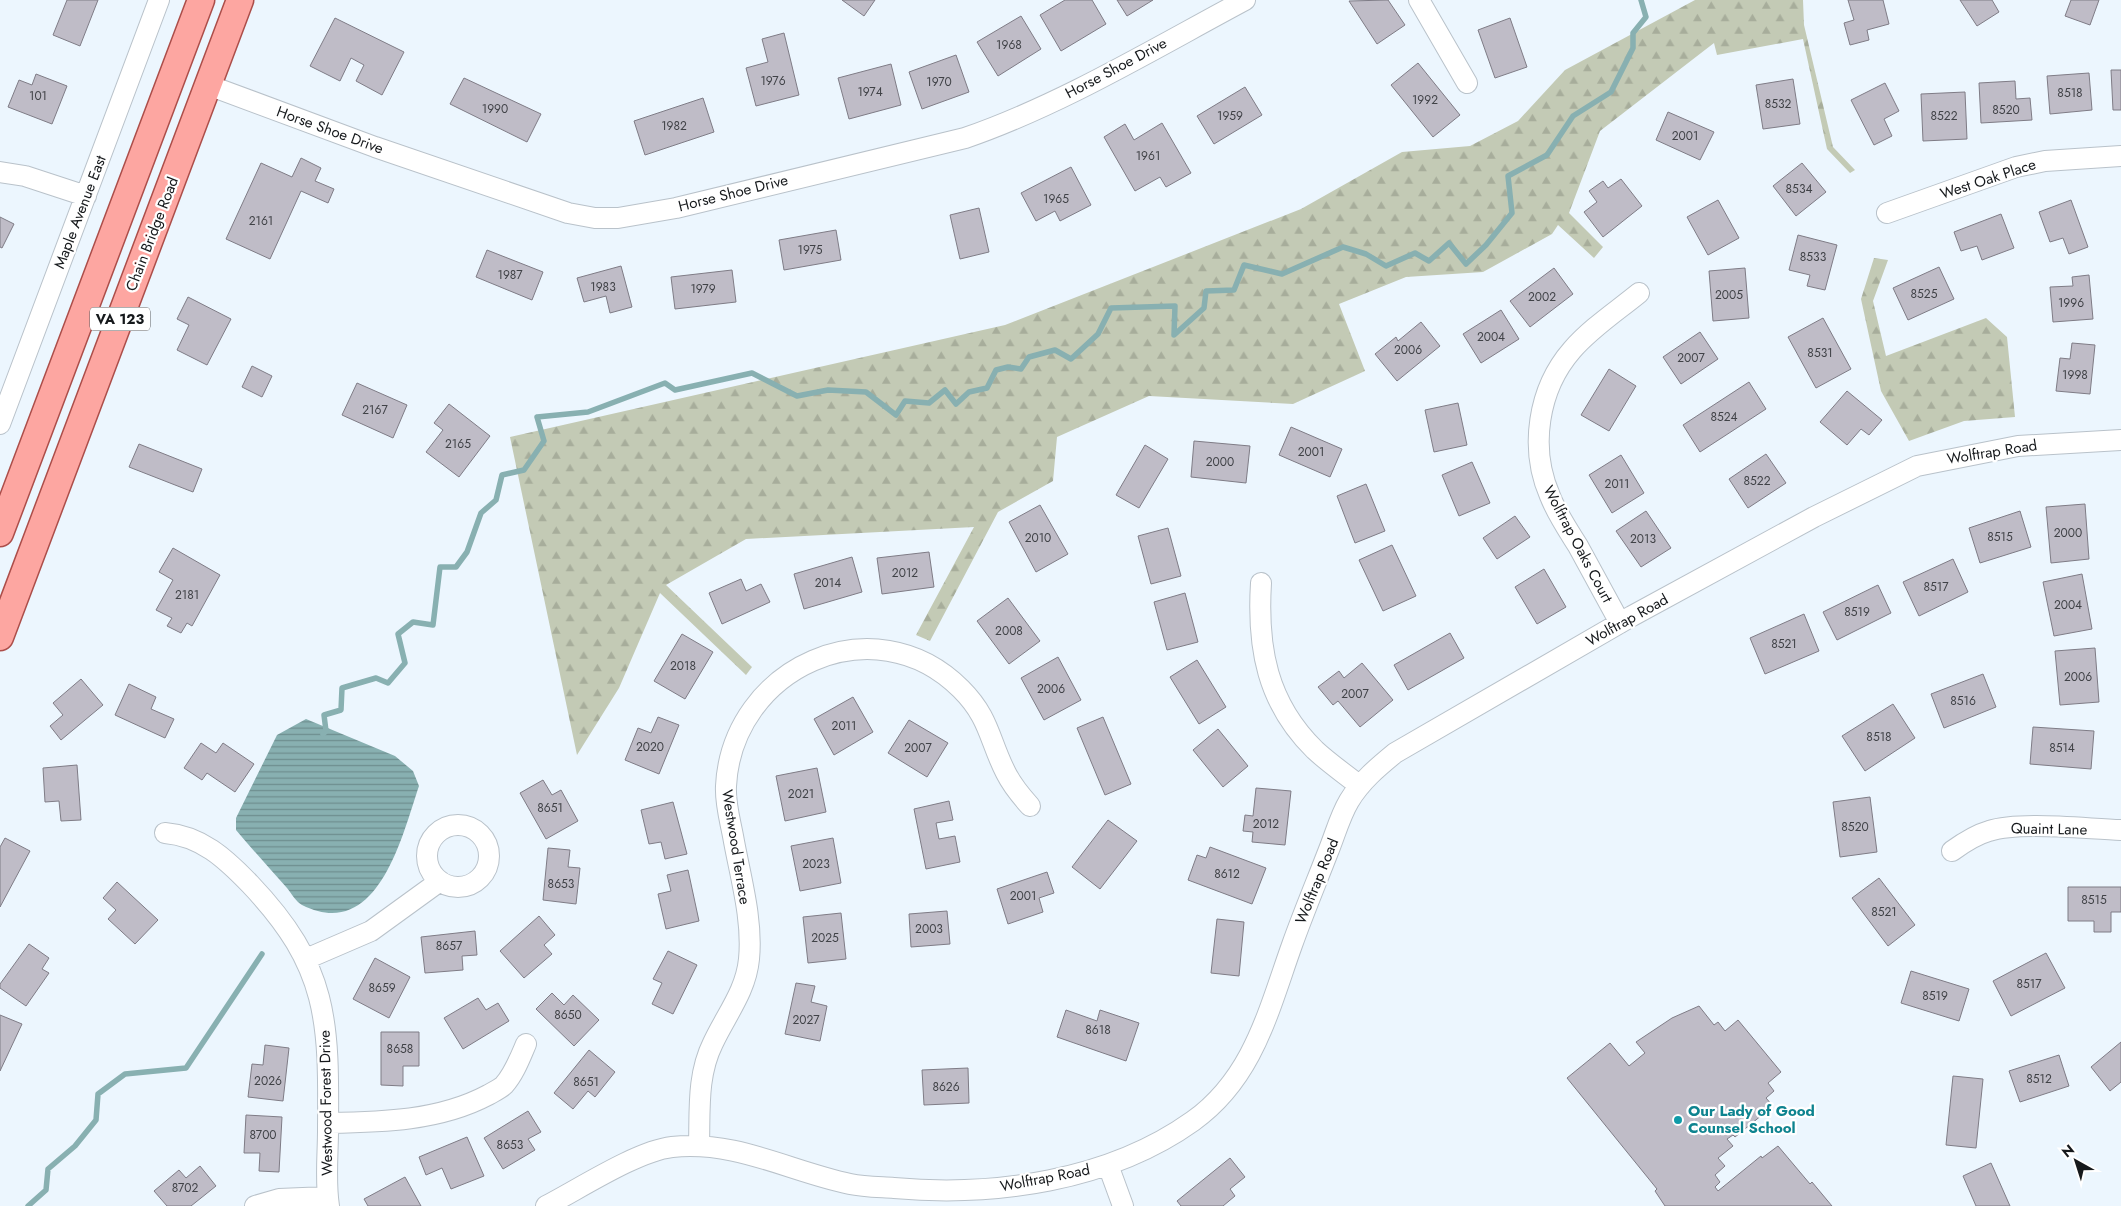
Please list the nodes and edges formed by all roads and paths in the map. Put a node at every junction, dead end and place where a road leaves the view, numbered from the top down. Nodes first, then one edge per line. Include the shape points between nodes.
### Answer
1 (159, 0) edge
2 (201, 0) edge
3 (240, 0) edge
4 (1245, 0) edge
5 (1419, 0) edge
6 (1224, 5) edge
7 (1467, 82) dead end
8 (208, 85) junction
9 (2121, 156) edge
10 (0, 172) edge
11 (86, 196) junction
12 (1887, 213) dead end
13 (1639, 292) dead end
14 (0, 424) edge
15 (2121, 440) edge
16 (0, 532) edge
17 (1262, 584) dead end
18 (1620, 623) junction
19 (0, 637) edge
20 (1360, 786) junction
21 (1030, 806) dead end
22 (2121, 830) edge
23 (165, 833) dead end
24 (1952, 851) dead end
25 (440, 881) dead end
26 (306, 959) junction
27 (526, 1044) dead end
28 (328, 1123) junction
29 (700, 1145) junction
30 (1108, 1165) junction
31 (328, 1201) edge
32 (255, 1206) edge
33 (546, 1206) edge
34 (1123, 1206) edge

1 - 11 street, Maple Avenue East
2 - 16 main road, VA 123
3 - 8 main road, Chain Bridge Road / VA 123
4 - 6 street, Horse Shoe Drive
5 - 7 street
6 - 8 street, Horse Shoe Drive via 1074,91 992,129 676,208 618,218 568,213
8 - 19 main road, Chain Bridge Road / VA 123
9 - 12 street, West Oak Place via 2045,161 2016,167
10 - 11 street via 25,176
11 - 14 street, Maple Avenue East
13 - 18 street, Wolftrap Oaks Court via 1572,350 1557,371 1546,397 1538,445 1550,497
15 - 18 street, Wolftrap Road via 2018,446 1917,466 1814,517
17 - 20 street via 1261,645 1280,704 1315,750
18 - 20 street, Wolftrap Road via 1396,752
20 - 30 street, Wolftrap Road via 1346,808 1267,1016 1242,1071 1227,1091 1195,1120 1166,1139
21 - 29 street, Westwood Terrace via 1005,772 979,711 961,689 926,664 879,650 830,654 784,676 761,697 734,742 728,763 726,788 750,936 749,961 735,1005 704,1064 700,1086
22 - 24 street, Quaint Lane via 2010,827 1969,839
23 - 26 street, Westwood Forest Drive via 182,834 227,860 269,904
25 - 26 street via 371,930
26 - 28 street, Westwood Forest Drive via 325,1020 329,1063
27 - 28 street via 503,1087 476,1101 448,1111 408,1119
28 - 31 street, Westwood Forest Drive
29 - 30 street, Wolftrap Road via 731,1149 851,1184 930,1192 975,1192 1076,1175
29 - 33 street, Wolftrap Road via 668,1147 644,1154
30 - 34 street
31 - 32 street via 279,1199

